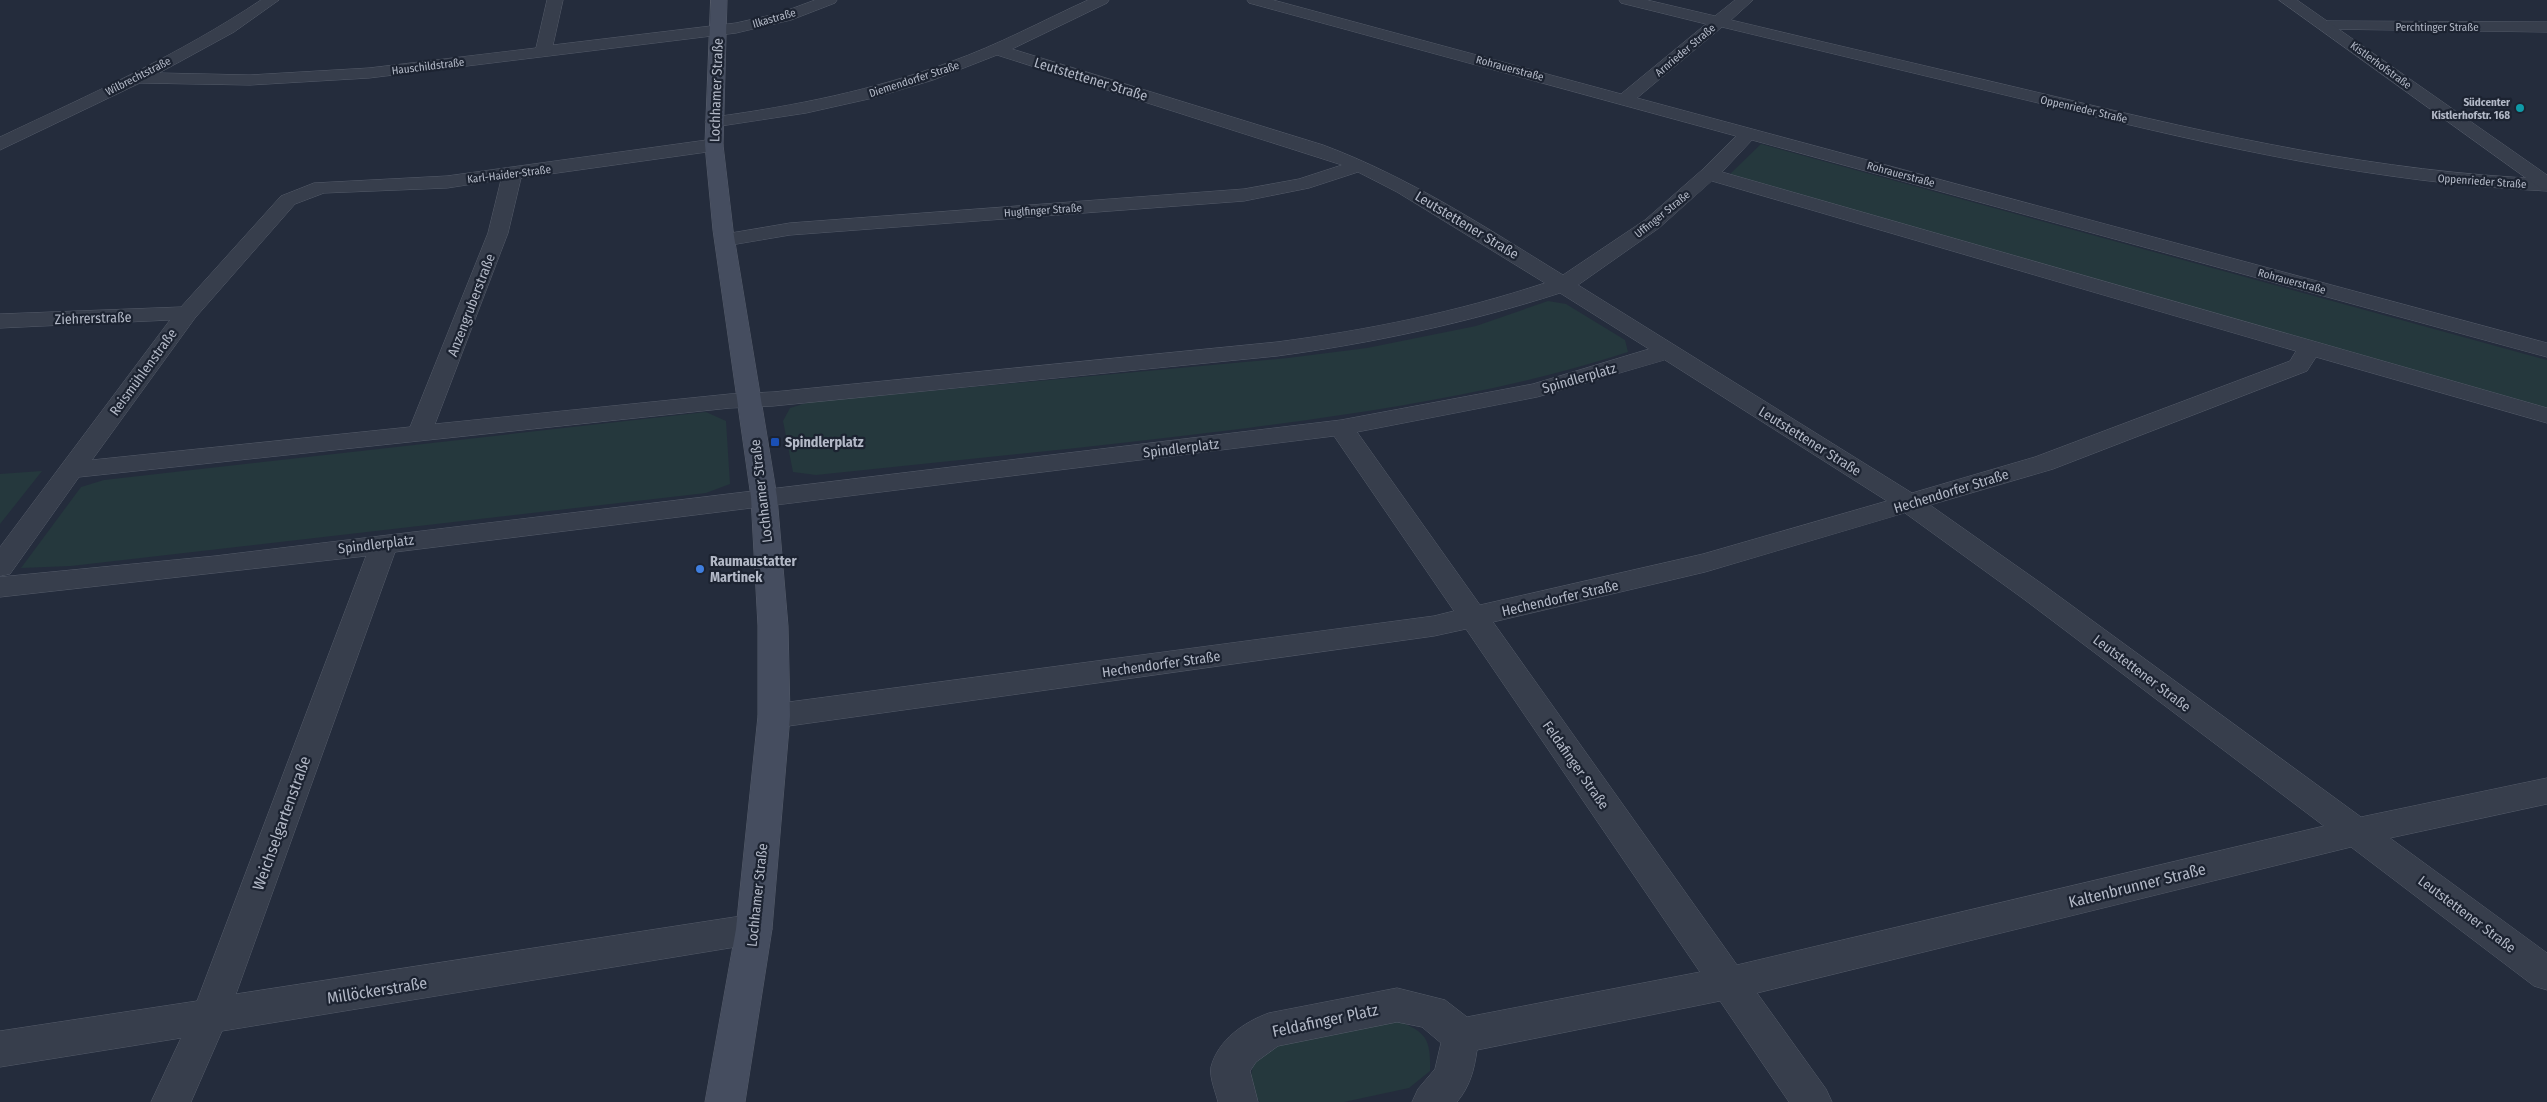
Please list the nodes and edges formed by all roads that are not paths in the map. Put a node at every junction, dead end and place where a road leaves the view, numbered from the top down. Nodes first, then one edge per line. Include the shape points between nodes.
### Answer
1 (271, 0) edge
2 (555, 0) edge
3 (719, 0) edge
4 (829, 0) edge
5 (1102, 0) edge
6 (1256, 0) edge
7 (1627, 0) edge
8 (1745, 0) edge
9 (2287, 0) edge
10 (1719, 22) junction
11 (2326, 26) junction
12 (2547, 26) edge
13 (718, 30) junction
14 (996, 49) junction
15 (543, 51) junction
16 (137, 78) junction
17 (1626, 99) junction
18 (714, 122) junction
19 (0, 123) edge
20 (33, 128) junction
21 (1750, 133) junction
22 (0, 144) edge
23 (714, 145) junction
24 (1359, 165) junction
25 (512, 174) junction
26 (1709, 174) junction
27 (2547, 184) edge
28 (303, 192) joint
29 (724, 240) junction
30 (1564, 284) junction
31 (187, 314) junction
32 (0, 321) edge
33 (2309, 349) junction
34 (2547, 350) edge
35 (1669, 352) junction
36 (749, 400) junction
37 (2547, 416) edge
38 (1341, 428) junction
39 (420, 432) junction
40 (73, 470) junction
41 (764, 497) junction
42 (1909, 504) junction
43 (385, 543) junction
44 (0, 567) edge
45 (0, 587) edge
46 (1474, 618) junction
47 (774, 716) junction
48 (2547, 792) edge
49 (2357, 832) junction
50 (754, 929) junction
51 (2547, 974) edge
52 (1729, 983) junction
53 (209, 1017) junction
54 (1461, 1036) junction
55 (0, 1048) edge
56 (171, 1102) edge
57 (725, 1102) edge
58 (1238, 1102) edge
59 (1432, 1102) edge
60 (1812, 1102) edge

1 - 16 street, Wilbrechtstraße via 228,29
2 - 15 street
3 - 13 main road, Lochhamer Straße
4 - 13 street, Ilkastraße via 778,19
5 - 14 street, Diemendorfer Straße
6 - 17 street, Rohrauerstraße
7 - 10 street, Oppenrieder Straße
8 - 10 street, Arnrieder Straße
9 - 11 street, Kistlerhofstraße
10 - 17 street, Arnrieder Straße
10 - 27 street, Oppenrieder Straße via 2243,146 2370,170 2487,184
11 - 12 street, Perchtinger Straße
11 - 27 street, Kistlerhofstraße
13 - 15 street, Hauschildstraße
13 - 18 main road, Lochhamer Straße
14 - 18 street, Diemendorfer Straße via 949,69 878,91 835,102
14 - 24 street, Leutstettener Straße
15 - 16 street, Hauschildstraße via 369,73 250,80
16 - 20 street, Wilbrechtstraße
17 - 21 street, Rohrauerstraße
18 - 23 main road, Lochhamer Straße
19 - 20 street
20 - 22 street, Wilbrechtstraße
21 - 26 street, Uffinger Straße
21 - 34 street, Rohrauerstraße
23 - 25 street, Karl-Haider-Straße
23 - 29 main road, Lochhamer Straße
24 - 29 street, Huglfinger Straße via 1328,178 1244,195 790,229
24 - 30 street, Leutstettener Straße via 1404,188
25 - 28 street, Karl-Haider-Straße via 447,182 321,187
25 - 39 street, Anzengruberstraße via 498,233
26 - 30 street, Uffinger Straße via 1652,224
26 - 33 street
28 - 31 street, Reismühlenstraße via 288,200
29 - 36 main road, Lochhamer Straße
30 - 35 street, Leutstettener Straße
30 - 36 street via 1494,307 1358,338 1277,349
31 - 32 street, Ziehrerstraße
31 - 40 street, Reismühlenstraße
33 - 37 street
33 - 42 street, Hechendorfer Straße via 2299,366 2151,424 2044,463
35 - 38 street, Spindlerplatz via 1537,390
35 - 42 street, Leutstettener Straße
36 - 39 street
36 - 41 main road, Lochhamer Straße
38 - 41 street, Spindlerplatz
38 - 46 street, Feldafinger Straße
39 - 40 street
40 - 44 street, Reismühlenstraße
41 - 43 street, Spindlerplatz
41 - 47 main road, Lochhamer Straße via 773,626
42 - 46 street, Hechendorfer Straße via 1704,563
42 - 49 street, Leutstettener Straße
43 - 45 street, Spindlerplatz via 215,565
43 - 53 street, Weichselgartenstraße
46 - 47 street, Hechendorfer Straße
46 - 52 street, Feldafinger Straße
47 - 50 main road, Lochhamer Straße
48 - 49 street, Kaltenbrunner Straße
49 - 51 street, Leutstettener Straße
49 - 52 street, Kaltenbrunner Straße
50 - 53 street, Millöckerstraße
50 - 57 main road, Lochhamer Straße
52 - 54 street
52 - 60 street, Feldafinger Straße
53 - 55 street, Millöckerstraße
53 - 56 street, Weichselgartenstraße
54 - 58 street, Feldafinger Platz via 1432,1012 1397,1005 1269,1030 1242,1049 1230,1069
54 - 59 street via 1453,1077

